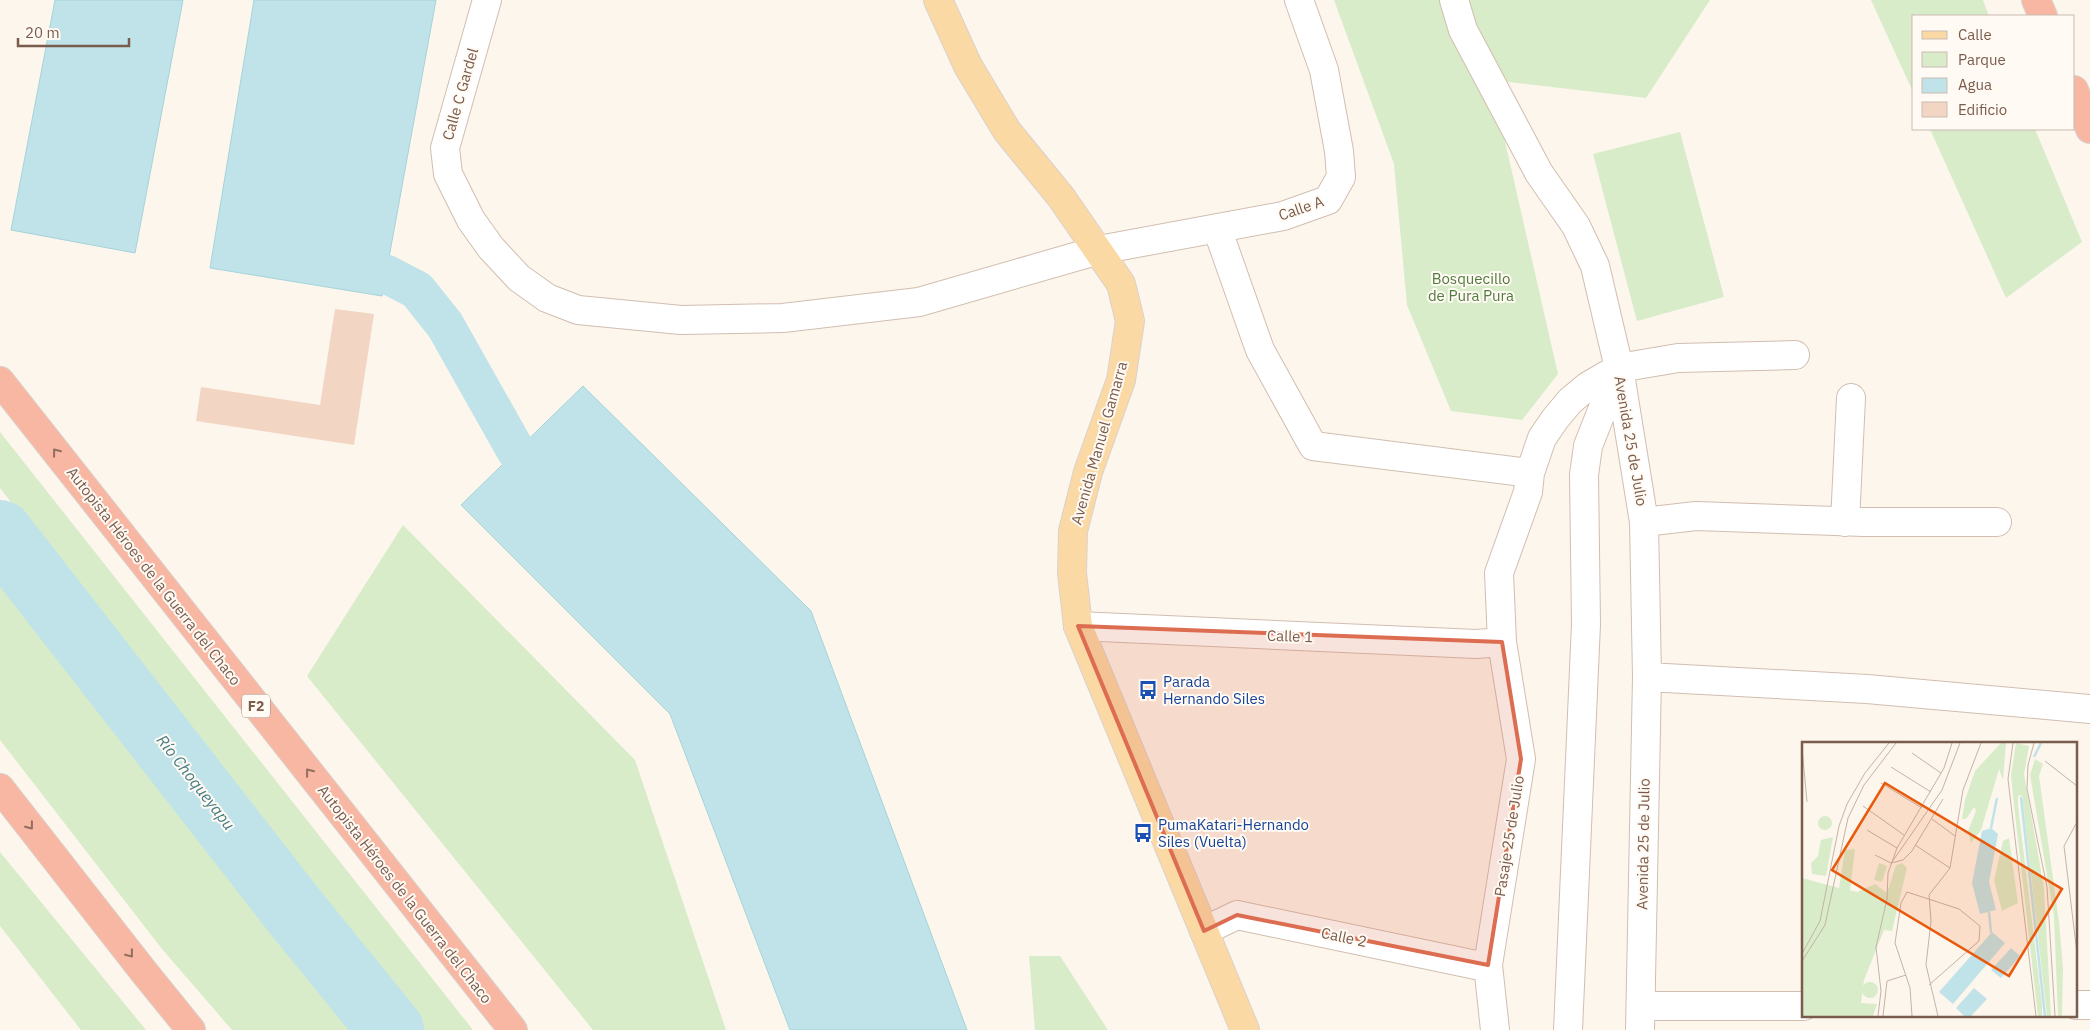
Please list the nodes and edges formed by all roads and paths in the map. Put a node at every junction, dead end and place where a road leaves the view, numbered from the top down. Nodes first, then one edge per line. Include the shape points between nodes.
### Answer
1 (487, 0) edge
2 (938, 0) edge
3 (1299, 0) edge
4 (1454, 0) edge
5 (2036, 0) edge
6 (2042, 15) edge
7 (2075, 92) edge
8 (2090, 129) edge
9 (1217, 228) junction
10 (1099, 250) junction
11 (1795, 355) dead end
12 (1619, 368) junction
13 (0, 382) edge
14 (1851, 398) dead end
15 (1530, 473) junction
16 (1644, 522) junction
17 (1845, 522) junction
18 (1997, 522) dead end
19 (1078, 626) junction
20 (1502, 642) junction
21 (1647, 677) junction
22 (2090, 709) edge
23 (0, 788) edge
24 (1204, 930) junction
25 (1488, 965) junction
26 (1802, 1006) edge
27 (1640, 1018) edge
28 (191, 1030) edge
29 (513, 1030) edge
30 (1245, 1030) edge
31 (1495, 1030) edge
32 (1568, 1030) edge

1 - 10 street, Calle C Gardel via 445,148 448,174 471,220 491,248 519,278 546,298 578,310 681,320 783,318 919,302
2 - 10 main road, Avenida Manuel Gamarra via 968,66 1007,131
3 - 9 street, Calle A via 1324,70 1341,177 1328,200 1283,216
4 - 12 street via 1464,30 1534,164 1576,226 1595,266
5 - 6 highway
7 - 8 highway
9 - 10 street, Calle A
9 - 15 street via 1260,350 1313,446
10 - 19 main road, Avenida Manuel Gamarra via 1121,284 1130,321 1121,380 1088,472 1074,531 1072,573
11 - 12 street via 1678,358
12 - 15 street, Pasaje 25 de Julio via 1570,401 1542,438
12 - 16 street, Avenida 25 de Julio
12 - 32 street, Avenida 25 de Julio via 1588,446 1584,475 1586,624
29 -> 13 highway, Autopista Héroes de la Guerra del Chaco / F2
14 - 17 street
15 - 20 street, Pasaje 25 de Julio via 1528,492 1499,572
16 - 17 street via 1696,516
16 - 21 street, Avenida 25 de Julio
17 - 18 street
19 - 20 street, Calle 1 via 1476,644
19 - 24 main road, Avenida Manuel Gamarra
20 - 25 street, Pasaje 25 de Julio via 1521,759
21 - 22 street via 1867,689
21 - 27 street, Avenida 25 de Julio
23 -> 28 highway
24 - 25 street, Calle 2 via 1237,915
24 - 30 main road, Avenida Manuel Gamarra
25 - 31 street, Pasaje 25 de Julio
26 - 27 street

